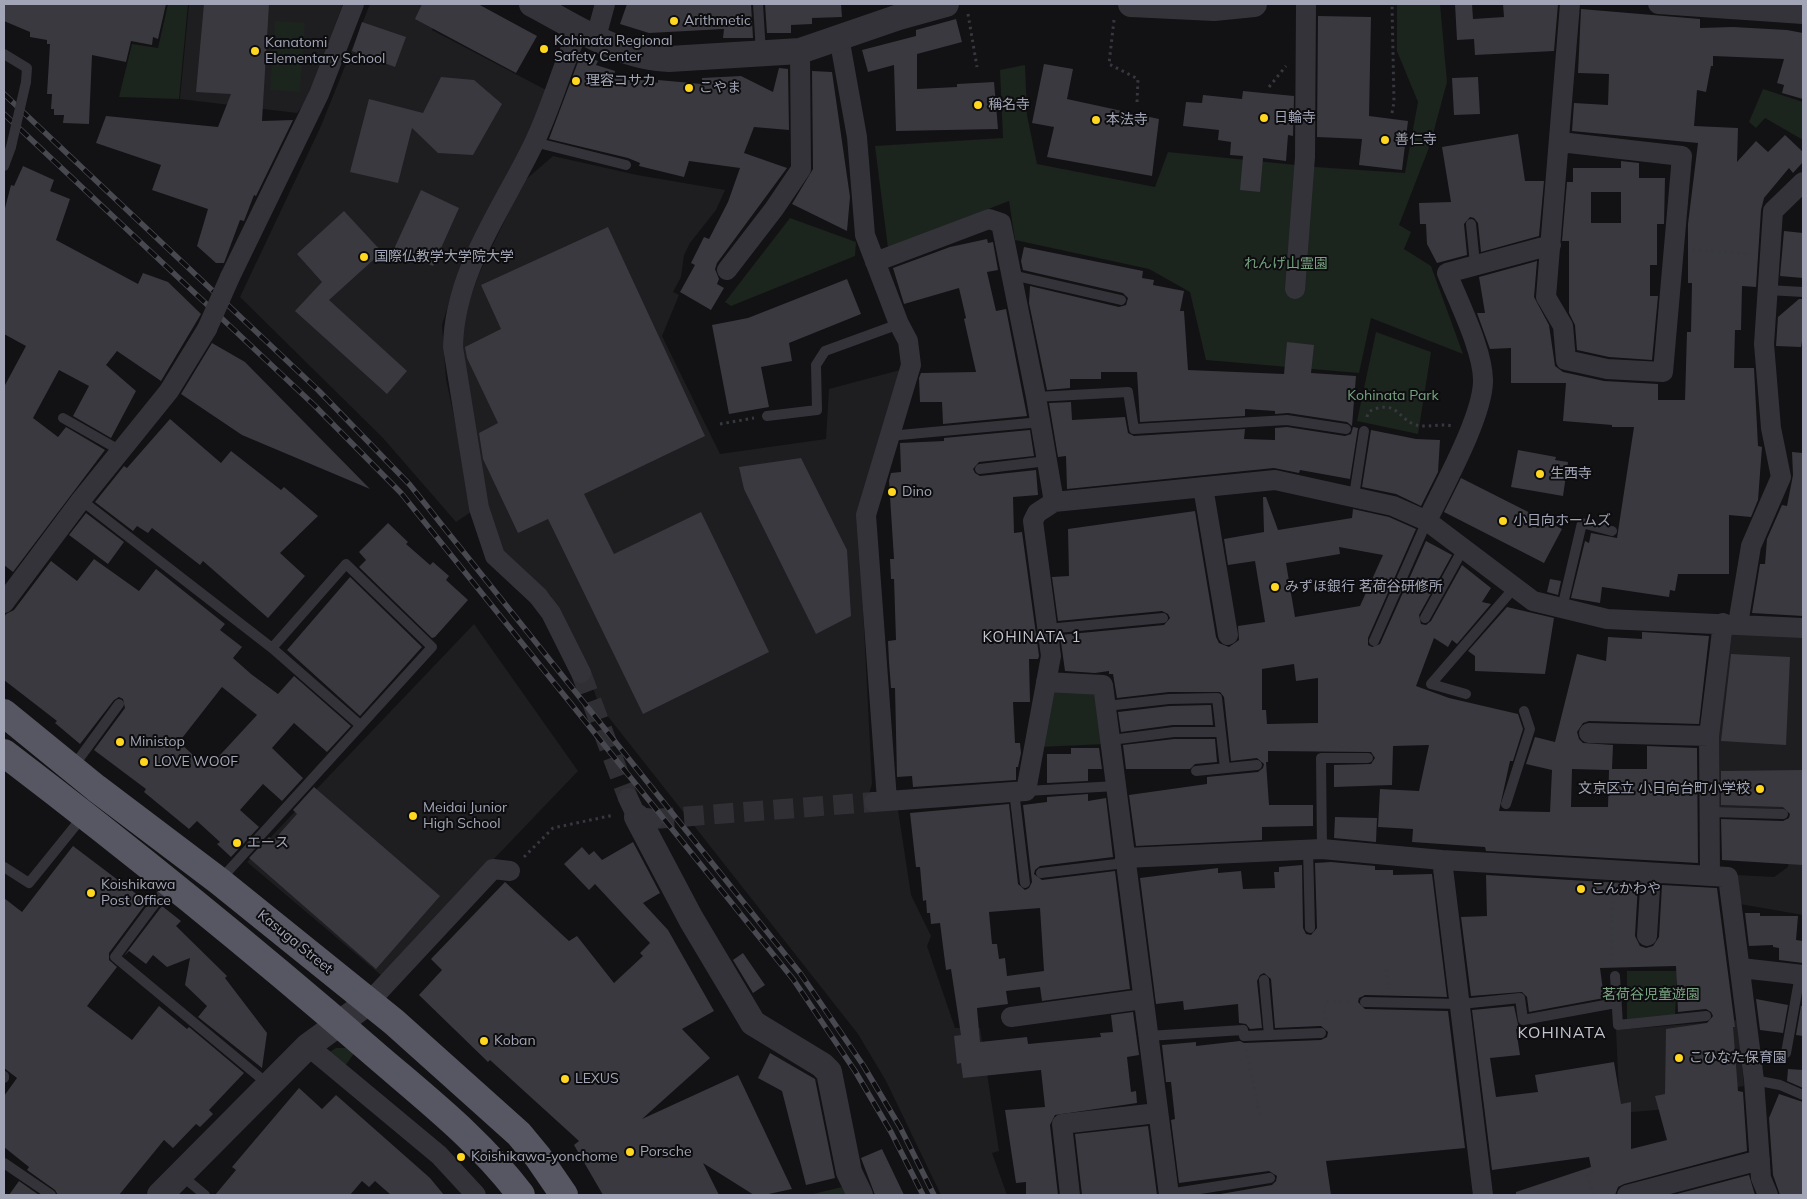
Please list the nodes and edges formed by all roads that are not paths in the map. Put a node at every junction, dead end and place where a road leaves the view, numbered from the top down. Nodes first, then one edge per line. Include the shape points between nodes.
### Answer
1 (354, 4) edge
2 (532, 4) edge
3 (605, 4) edge
4 (758, 4) edge
5 (1254, 4) edge
6 (1306, 4) edge
7 (1570, 4) edge
8 (1658, 4) edge
9 (1132, 7) edge
10 (957, 9) edge
11 (898, 10) edge
12 (1803, 14) edge
13 (587, 33) junction
14 (839, 37) junction
15 (800, 51) junction
16 (4, 54) edge
17 (761, 54) junction
18 (534, 142) junction
19 (1560, 142) junction
20 (626, 165) dead end
21 (4, 166) edge
22 (1803, 182) edge
23 (1471, 224) dead end
24 (1551, 245) junction
25 (875, 262) junction
26 (1475, 264) junction
27 (727, 270) dead end
28 (1012, 275) junction
29 (1295, 289) dead end
30 (1768, 290) junction
31 (1803, 292) edge
32 (1121, 300) dead end
33 (899, 324) junction
34 (1036, 397) junction
35 (767, 416) road end
36 (64, 418) dead end
37 (1041, 422) junction
38 (1346, 429) dead end
39 (1364, 431) road end
40 (889, 436) junction
41 (121, 451) junction
42 (1046, 461) junction
43 (980, 469) dead end
44 (1203, 487) junction
45 (1354, 496) junction
46 (81, 500) junction
47 (1054, 502) junction
48 (1427, 521) junction
49 (1612, 530) dead end
50 (1463, 548) junction
51 (1514, 588) junction
52 (4, 603) edge
53 (1562, 608) junction
54 (1163, 618) dead end
55 (1425, 618) dead end
56 (1730, 623) junction
57 (1803, 628) edge
58 (1047, 629) junction
59 (1228, 635) dead end
60 (1374, 641) dead end
61 (272, 648) junction
62 (581, 673) tunnel mouth
63 (1046, 682) junction
64 (1466, 694) dead end
65 (119, 704) dead end
66 (1106, 706) junction
67 (1524, 711) dead end
68 (4, 713) edge
69 (360, 725) junction
70 (1220, 732) junction
71 (1589, 733) dead end
72 (1709, 736) junction
73 (1111, 740) junction
74 (4, 753) edge
75 (1368, 758) dead end
76 (1257, 765) dead end
77 (72, 768) junction
78 (1225, 768) junction
79 (1196, 771) dead end
80 (1117, 786) junction
81 (1020, 791) junction
82 (1506, 804) dead end
83 (639, 811) tunnel mouth
84 (1710, 812) junction
85 (85, 814) junction
86 (1783, 814) dead end
87 (1315, 849) junction
88 (1442, 860) junction
89 (1125, 861) junction
90 (4, 867) edge
91 (510, 871) road end
92 (1042, 873) dead end
93 (1651, 873) junction
94 (1710, 876) junction
95 (219, 880) junction
96 (170, 882) junction
97 (1025, 884) dead end
98 (1310, 928) dead end
99 (1647, 936) dead end
100 (1741, 968) junction
101 (1801, 975) edge
102 (1614, 976) road end
103 (1264, 980) dead end
104 (1143, 999) junction
105 (370, 1002) junction
106 (1365, 1002) road end
107 (1616, 1003) junction
108 (1461, 1004) junction
109 (1706, 1016) dead end
110 (1011, 1017) dead end
111 (339, 1023) junction
112 (1321, 1033) road end
113 (1270, 1035) junction
114 (1148, 1036) junction
115 (308, 1046) junction
116 (1786, 1053) dead end
117 (1754, 1080) junction
118 (269, 1085) junction
119 (1803, 1096) edge
120 (1157, 1113) junction
121 (1760, 1160) junction
122 (4, 1163) edge
123 (181, 1174) junction
124 (1270, 1178) dead end
125 (51, 1195) edge
126 (160, 1195) edge
127 (206, 1195) edge
128 (476, 1195) edge
129 (520, 1195) edge
130 (564, 1195) edge
131 (860, 1195) edge
132 (1070, 1195) edge
133 (1168, 1195) edge
134 (1483, 1195) edge
135 (1630, 1195) edge
136 (1768, 1195) edge

1 - 41 street, bridge via 319,94 207,329 169,391
2 - 13 street
3 - 13 street
4 - 17 lane
5 - 9 street via 1214,8
6 - 29 street via 1305,157
7 - 19 street
8 - 12 street
10 - 11 street
11 - 14 street
13 - 17 street via 648,59
13 - 18 street
14 - 15 street
14 - 25 street via 857,137 865,235
15 - 17 street
15 - 27 street via 801,169
16 - 21 lane, bridge via 27,68
18 - 20 lane
18 - 62 street via 495,214 464,287 454,324 454,347 479,508 491,547 495,556 538,596 551,613
19 - 24 street
19 - 24 street via 1682,156 1664,372 1606,369 1566,360 1563,326 1546,296
22 - 30 street via 1773,211
23 - 26 lane
24 - 26 street
25 - 28 street via 988,218 1001,223
25 - 33 street
26 - 48 street via 1447,273 1475,341 1483,382 1469,430
28 - 32 lane
28 - 34 street
30 - 31 lane
30 - 56 street via 1764,344 1771,428 1781,477 1751,546
33 - 35 lane via 825,351 816,365 817,410
33 - 40 street via 908,341 911,365
34 - 37 street
34 - 38 lane via 1128,392 1134,429 1287,420
36 - 41 lane
37 - 40 lane
37 - 42 street
39 - 45 lane
40 - 81 street via 866,515 880,801
41 - 46 street
42 - 43 lane
42 - 47 street
44 - 45 street via 1275,480
44 - 47 street
44 - 59 street
45 - 48 street via 1393,506
46 - 52 street
46 - 61 lane
47 - 58 street via 1037,513 1034,521
48 - 50 street
48 - 60 lane
49 - 53 lane via 1582,523
50 - 51 street
50 - 55 lane
51 - 53 street via 1533,601
51 - 64 lane via 1431,684
53 - 56 street via 1607,619
54 - 58 lane
56 - 57 street
56 - 72 street
58 - 63 street via 1050,656
61 - 69 lane
61 - 69 lane via 346,564 432,647
63 - 66 street via 1103,685
63 - 81 street
65 - 77 lane
66 - 70 lane via 1217,698
66 - 73 street
67 - 82 lane via 1530,730
68 - 77 highway, Kasuga Street
69 - 95 lane
70 - 73 lane via 1174,732
70 - 78 lane
71 - 72 street
72 - 84 street
73 - 80 street
74 - 85 highway
75 - 87 lane via 1321,758
76 - 78 lane
77 - 95 highway, Kasuga Street
78 - 79 lane
80 - 81 lane
80 - 89 street
81 - 97 lane
83 - 131 street via 690,919 748,1018 829,1072 849,1172
84 - 86 lane
84 - 94 street
85 - 90 lane via 29,884
85 - 96 highway
87 - 88 street
87 - 89 street
87 - 98 lane
88 - 93 street
88 - 108 street
89 - 92 lane
89 - 104 street
91 - 105 street via 493,869
93 - 94 street
93 - 99 street
94 - 100 street via 1728,877
95 - 105 highway, Kasuga Street
96 - 111 highway
96 - 118 lane via 115,957
100 - 101 street
100 - 117 street
101 - 116 lane
102 - 107 lane
103 - 113 lane
104 - 110 street
104 - 114 street
105 - 111 street
105 - 130 highway, Kasuga Street via 519,1134
106 - 108 lane
107 - 108 lane via 1523,1020 1520,998
107 - 109 lane via 1618,1025
108 - 134 street
111 - 115 street
111 - 129 highway via 450,1118 504,1173
112 - 113 lane
113 - 114 lane via 1244,1036 1243,1030
114 - 120 street
115 - 118 street
115 - 128 street via 439,1155
117 - 119 lane via 1780,1085
117 - 121 street
118 - 123 street
120 - 132 street via 1062,1124
120 - 133 street
121 - 135 street
121 - 136 street via 1761,1178
122 - 125 lane
123 - 126 street
123 - 127 lane
124 - 133 lane

